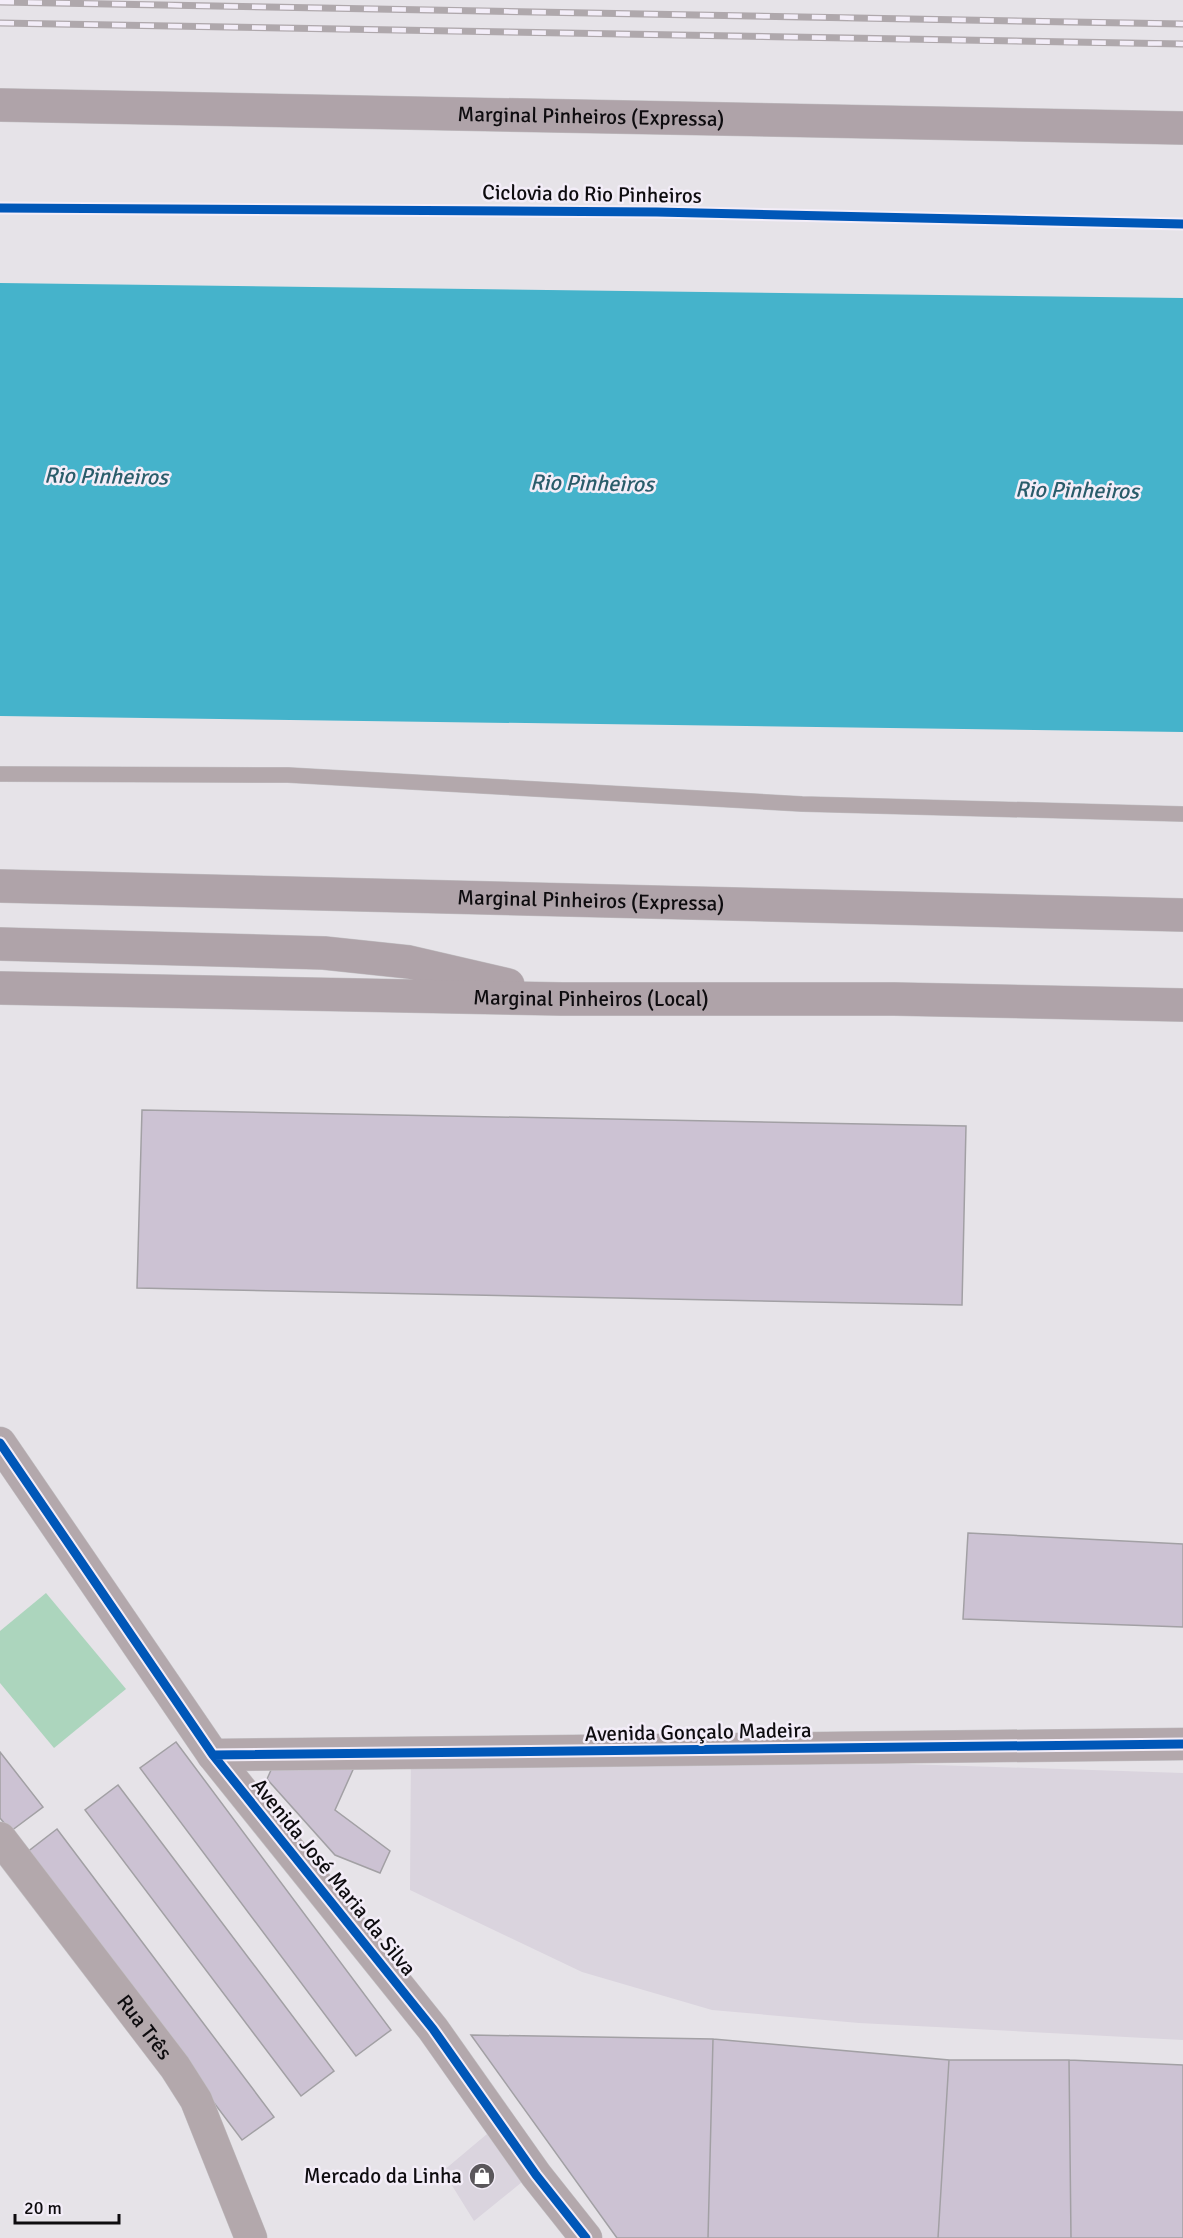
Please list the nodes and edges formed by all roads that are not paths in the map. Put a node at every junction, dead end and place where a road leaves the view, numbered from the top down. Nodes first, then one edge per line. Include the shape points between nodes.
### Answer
1 (0, 105) edge
2 (1183, 128) edge
3 (0, 774) edge
4 (1183, 814) edge
5 (0, 886) edge
6 (1183, 915) edge
7 (0, 944) edge
8 (0, 988) edge
9 (562, 999) junction
10 (1183, 1005) edge
11 (0, 1443) edge
12 (1183, 1744) edge
13 (213, 1755) junction
14 (0, 1838) edge
15 (251, 2238) edge
16 (586, 2238) edge

1 - 2 highway, Marginal Pinheiros (Expressa)
3 - 4 lane via 288,775 802,804
5 - 6 highway, Marginal Pinheiros (Expressa)
7 - 9 highway via 334,954 409,962
8 - 9 highway, Marginal Pinheiros (Local)
9 - 10 highway, Marginal Pinheiros (Local) via 894,999
11 - 13 street, Avenida José Maria da Silva
12 - 13 street, Avenida Gonçalo Madeira
13 - 16 street, Avenida José Maria da Silva via 433,2029 536,2175
14 - 15 street, Rua Três via 191,2092

